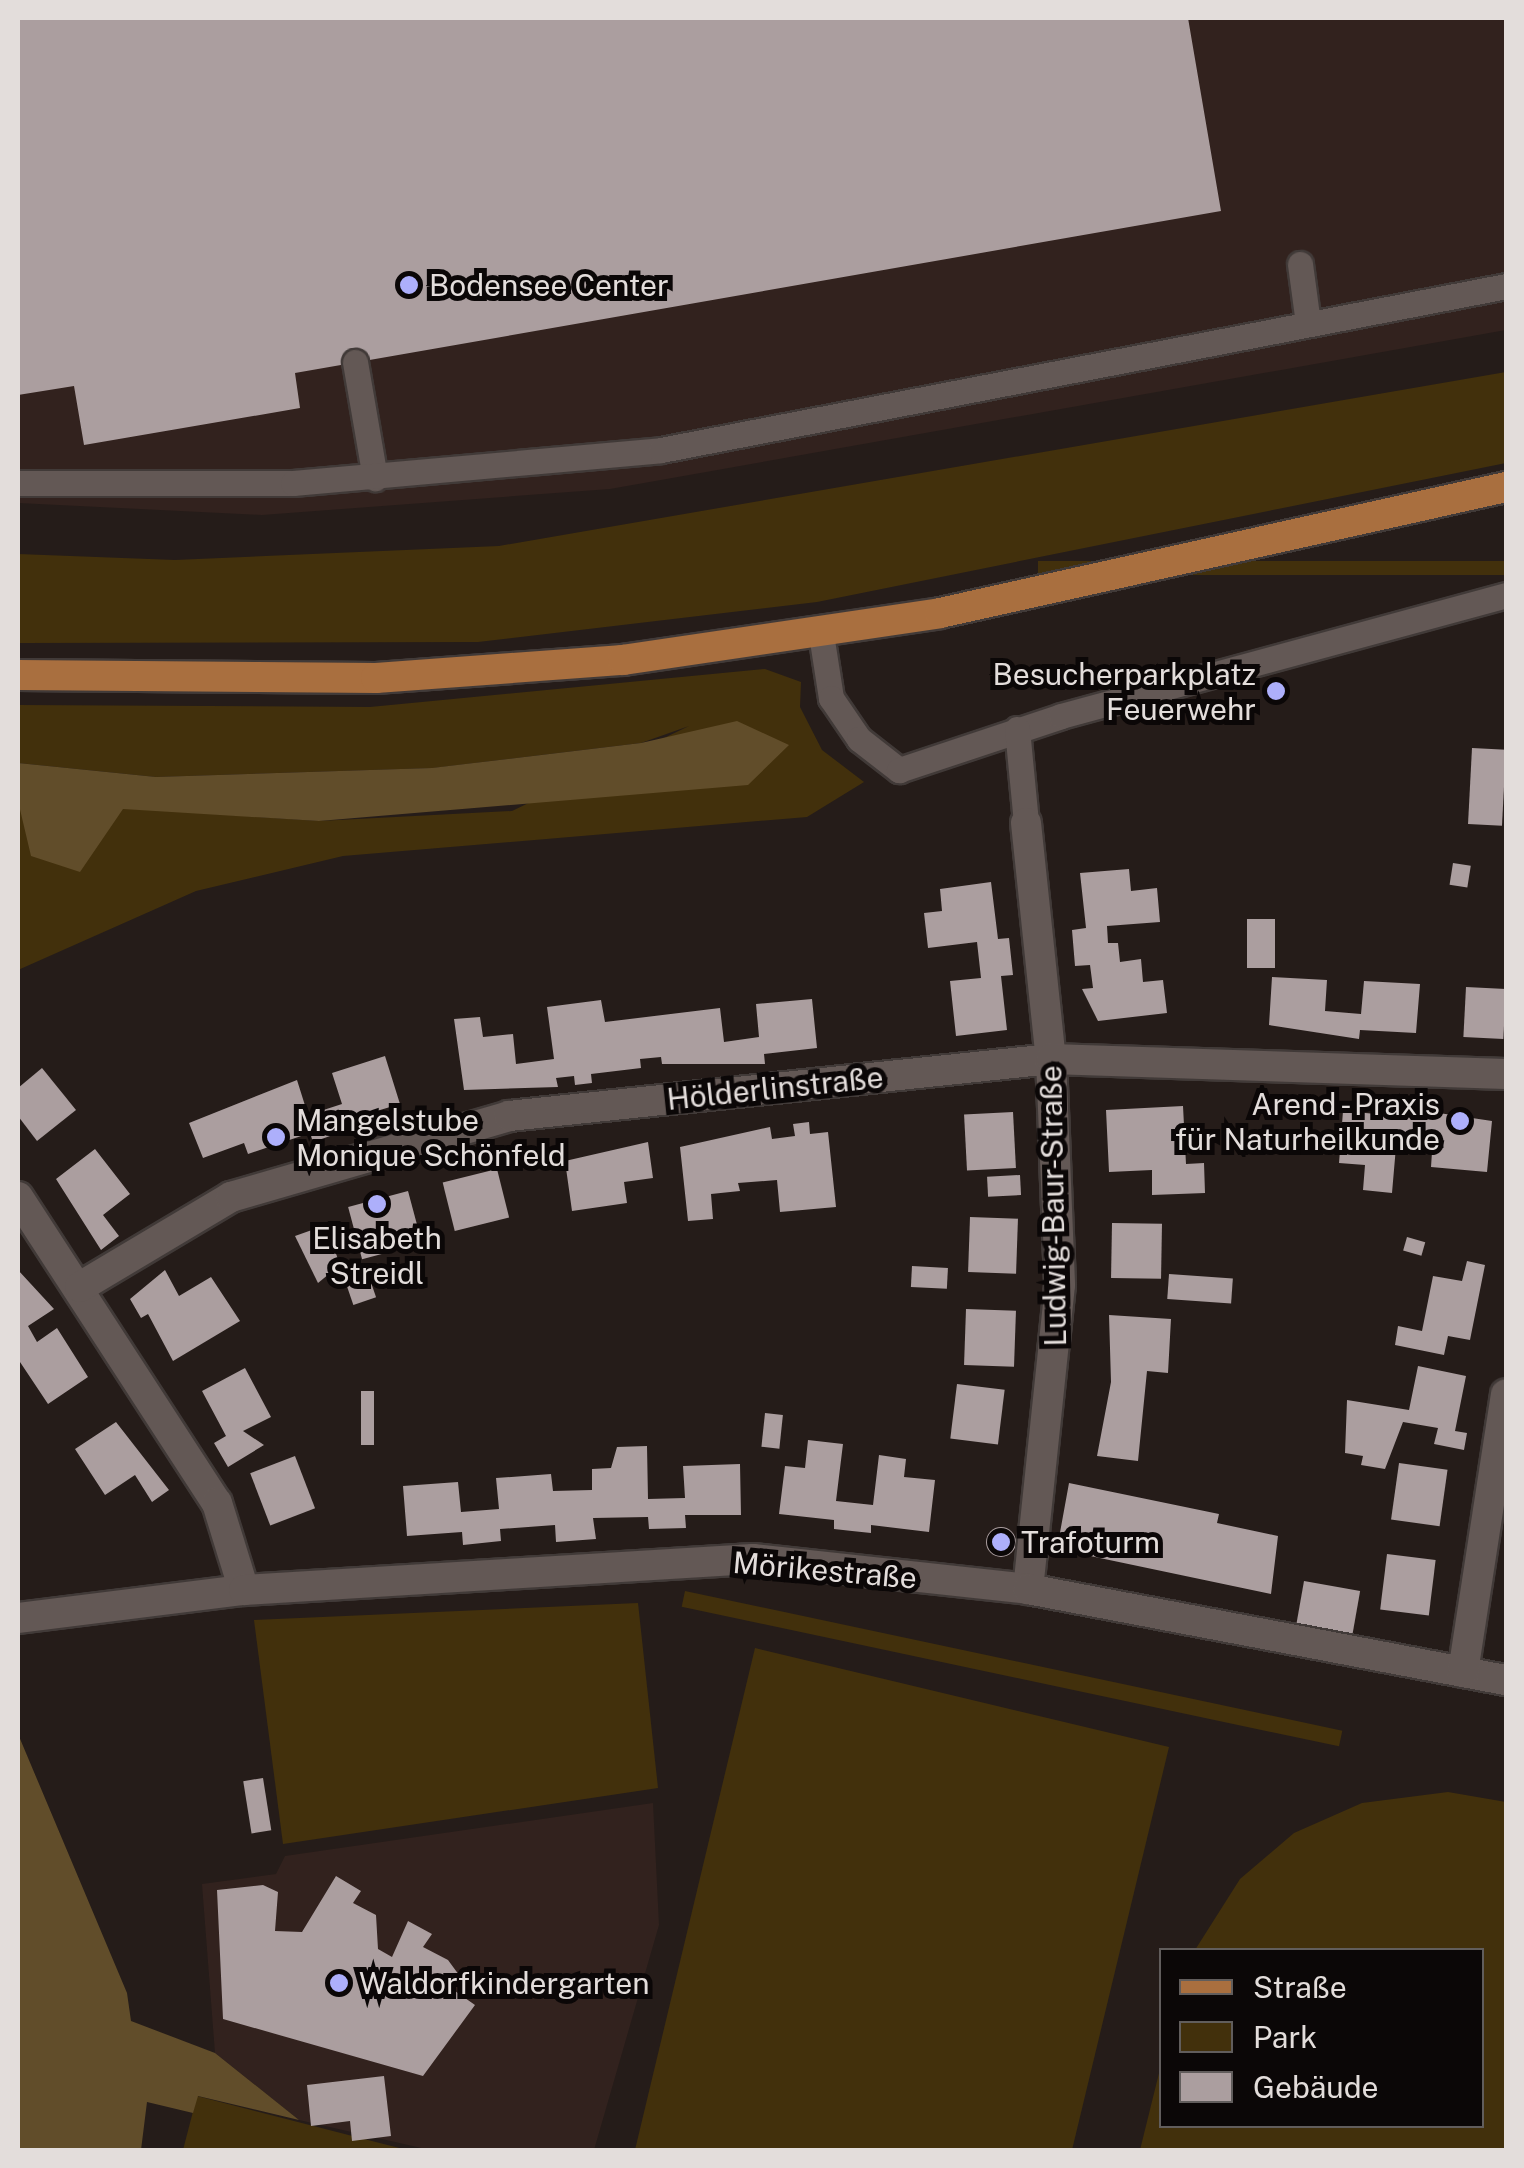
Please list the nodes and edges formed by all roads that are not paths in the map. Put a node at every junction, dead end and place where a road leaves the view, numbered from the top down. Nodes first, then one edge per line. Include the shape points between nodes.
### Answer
1 (1300, 264) dead end
2 (1506, 286) edge
3 (1308, 324) junction
4 (355, 362) dead end
5 (375, 478) junction
6 (18, 483) edge
7 (1506, 486) edge
8 (1506, 595) edge
9 (821, 634) junction
10 (18, 675) edge
11 (1017, 729) junction
12 (1026, 823) joint
13 (1051, 1060) junction
14 (1506, 1074) edge
15 (18, 1197) edge
16 (80, 1287) junction
17 (1506, 1394) edge
18 (244, 1590) junction
19 (1028, 1590) junction
20 (18, 1618) edge
21 (1463, 1672) junction
22 (1506, 1680) edge

1 - 3 lane
2 - 3 lane
3 - 5 lane via 660,450
4 - 5 lane
5 - 6 lane
7 - 9 main road
8 - 11 lane
9 - 10 main road via 622,660 376,678
9 - 11 lane via 831,698 859,739 900,770
11 - 12 lane
12 - 13 street, Ludwig-Baur-Straße
13 - 14 street, Hölderlinstraße
13 - 16 street, Hölderlinstraße via 509,1116 230,1197
13 - 19 street, Ludwig-Baur-Straße via 1060,1285
15 - 16 street
16 - 18 street via 217,1503
17 - 21 street
18 - 19 street, Mörikestraße via 753,1559
18 - 20 street, Mörikestraße
19 - 21 street, Mörikestraße
21 - 22 street, Mörikestraße

